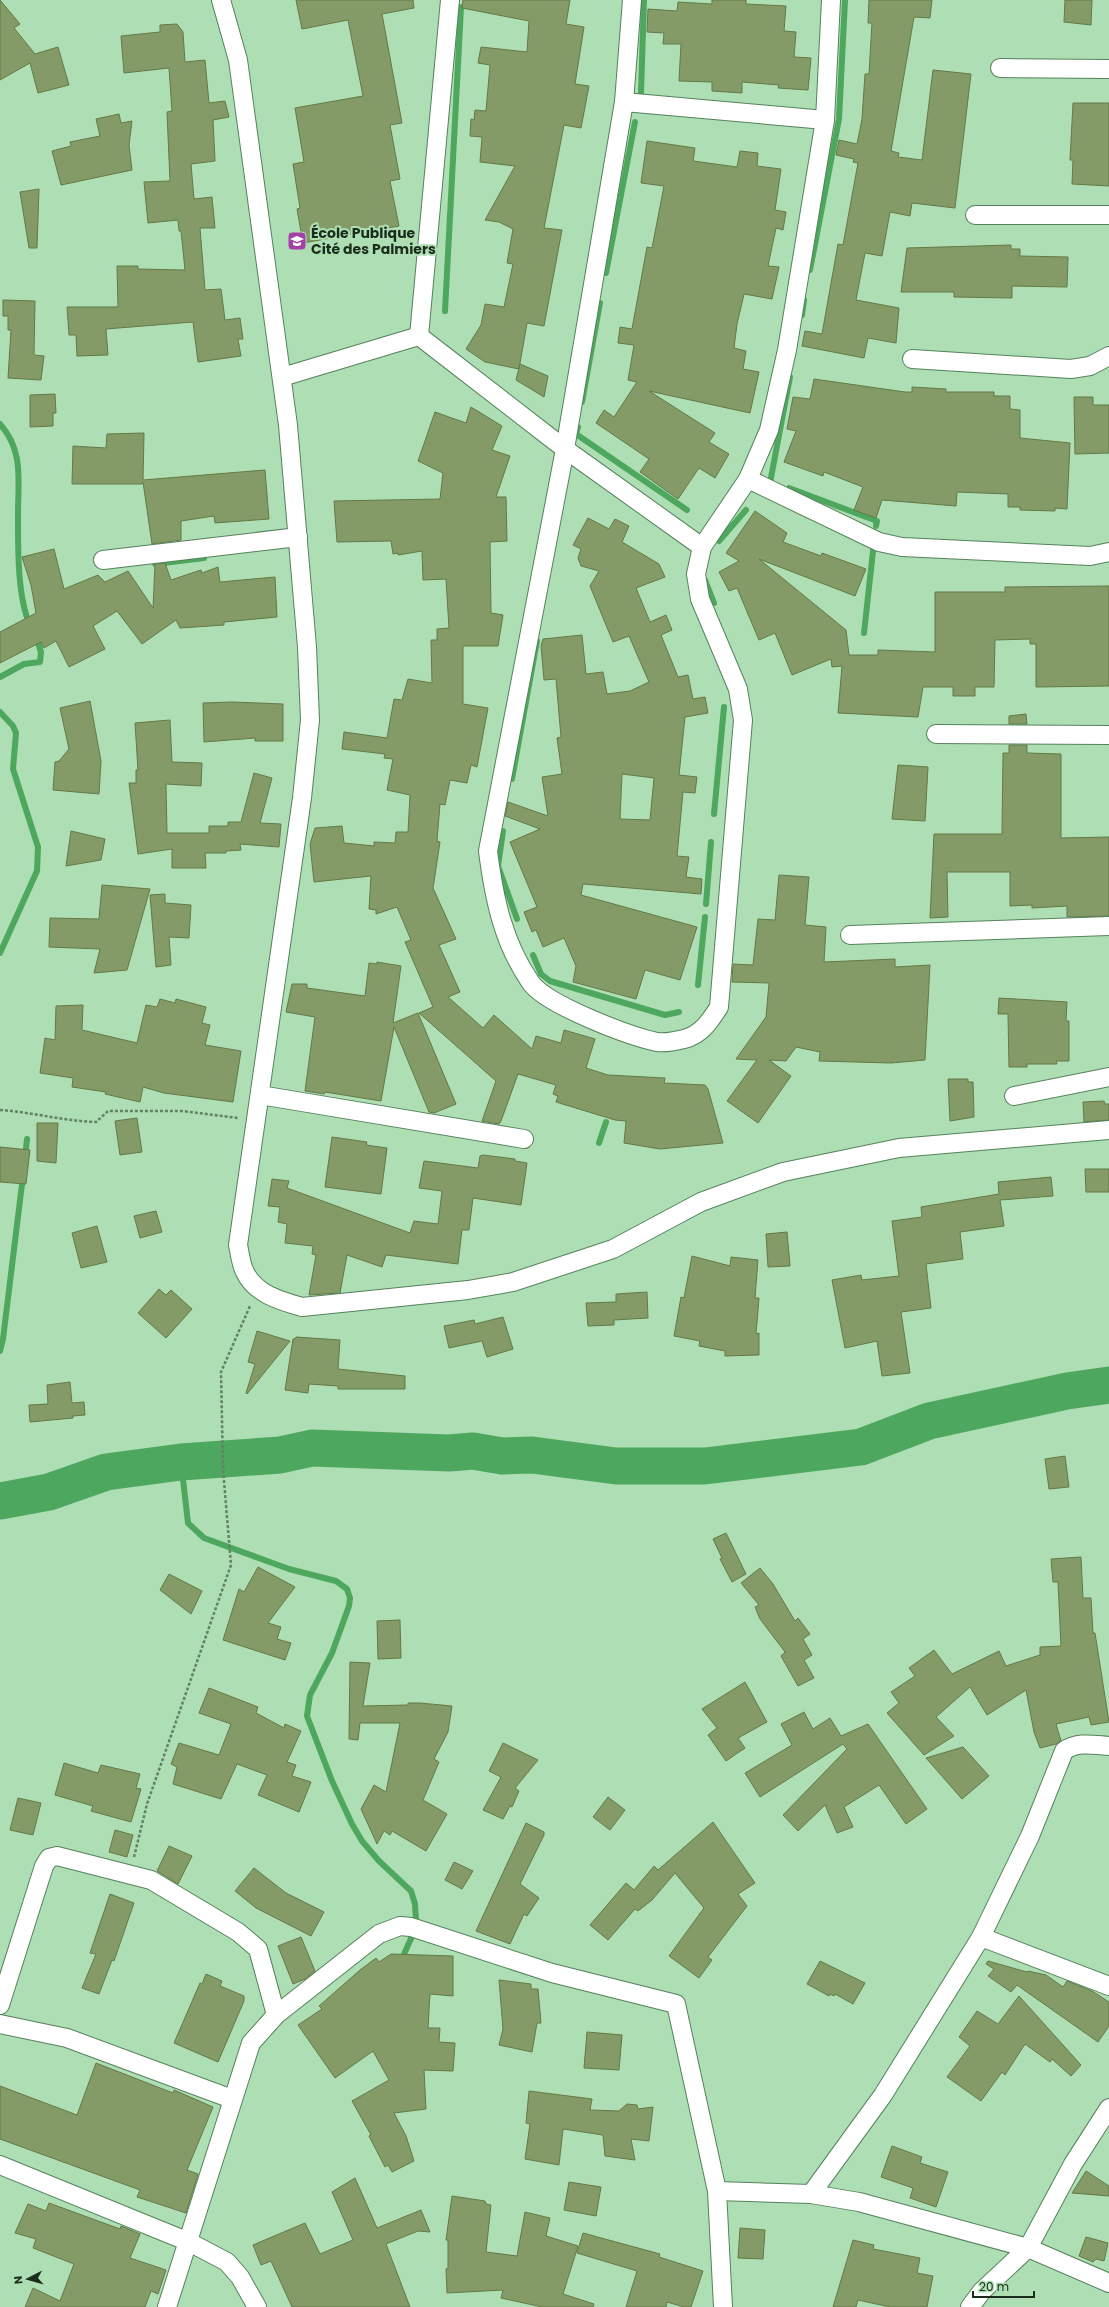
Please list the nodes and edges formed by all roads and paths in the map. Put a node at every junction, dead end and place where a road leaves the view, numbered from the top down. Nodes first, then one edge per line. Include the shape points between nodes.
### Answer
1 (221, 0) edge
2 (450, 0) edge
3 (632, 0) edge
4 (831, 0) edge
5 (1000, 68) dead end
6 (1109, 69) edge
7 (624, 102) junction
8 (825, 120) junction
9 (975, 215) dead end
10 (1109, 215) edge
11 (419, 336) junction
12 (1109, 356) edge
13 (912, 359) dead end
14 (282, 376) junction
15 (565, 449) junction
16 (748, 479) junction
17 (298, 537) junction
18 (702, 547) junction
19 (1109, 552) edge
20 (103, 560) dead end
21 (936, 734) dead end
22 (1109, 735) edge
23 (1109, 926) edge
24 (850, 935) dead end
25 (1109, 1077) edge
26 (260, 1095) junction
27 (1014, 1096) dead end
28 (0, 1110) edge
29 (255, 1120) junction
30 (1109, 1130) edge
31 (524, 1139) dead end
32 (259, 1290) junction
33 (1109, 1746) edge
34 (130, 1874) junction
35 (981, 1937) junction
36 (1109, 1986) edge
37 (0, 2005) edge
38 (276, 2015) junction
39 (0, 2024) edge
40 (232, 2100) junction
41 (1109, 2108) edge
42 (0, 2165) edge
43 (717, 2191) junction
44 (811, 2194) junction
45 (189, 2242) junction
46 (1028, 2248) junction
47 (1109, 2283) edge
48 (167, 2307) edge
49 (257, 2307) edge
50 (723, 2307) edge
51 (970, 2307) edge

1 - 14 street via 238,60
2 - 11 street
3 - 7 street
4 - 8 street
5 - 6 street
7 - 8 street
7 - 15 street
8 - 16 street via 787,350 769,430
9 - 10 street
11 - 14 street
11 - 15 street
12 - 13 street via 1090,366 1070,369
14 - 17 street
15 - 18 street
15 - 18 street via 488,851 494,897 508,944 532,984 558,1004 632,1035 658,1042 685,1039 706,1027 719,1007 743,720 738,689 700,599 696,574
16 - 18 street
16 - 19 street via 879,542 902,547 1090,556
17 - 20 street
17 - 26 street via 310,720 302,798
21 - 22 street
23 - 24 street
25 - 27 street
26 - 29 street
26 - 31 street
28 - 29 path via 20,1111 75,1122 96,1122 108,1111 182,1111
29 - 32 street via 238,1245 245,1273
30 - 32 street via 899,1148 783,1172 702,1202 613,1249 513,1282 468,1290 302,1307 281,1301
32 - 34 path via 235,1336 221,1372 223,1469 231,1565 147,1804
33 - 35 street via 1078,1744 1064,1751 1030,1836
34 - 37 street via 57,1856 49,1858 44,1866
34 - 38 street via 151,1880 238,1932 258,1949
35 - 36 street
35 - 44 street via 882,2095
38 - 40 street via 251,2043
38 - 43 street via 379,1934 400,1926 552,1972 676,2004
39 - 40 street via 67,2038
40 - 45 street
41 - 46 street via 1073,2164
42 - 45 street
43 - 44 street
43 - 50 street
44 - 46 street via 859,2202
45 - 48 street
45 - 49 street via 227,2262 240,2277
46 - 47 street
46 - 51 street via 982,2290

